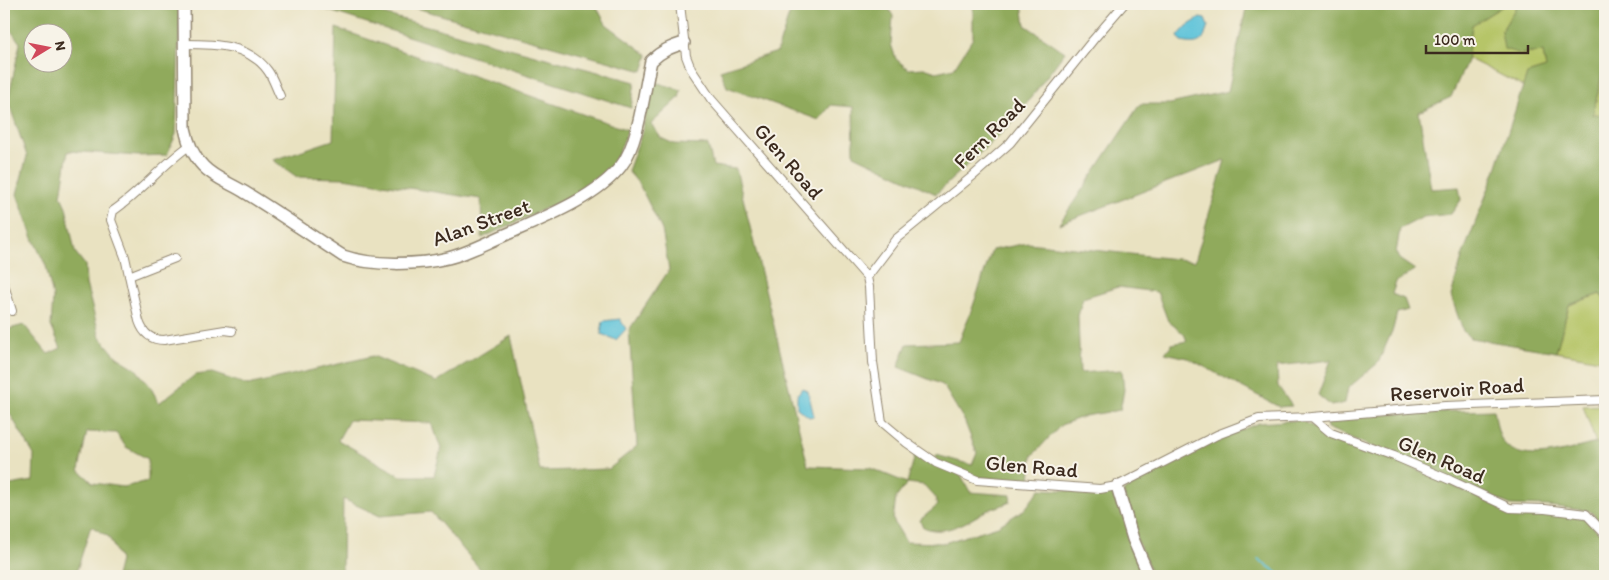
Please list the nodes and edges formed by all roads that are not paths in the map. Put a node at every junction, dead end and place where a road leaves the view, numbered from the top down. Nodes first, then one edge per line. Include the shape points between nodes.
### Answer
1 (184, 4) edge
2 (680, 4) edge
3 (1124, 4) edge
4 (684, 42) junction
5 (184, 44) junction
6 (280, 96) dead end
7 (190, 146) junction
8 (175, 258) dead end
9 (130, 276) junction
10 (867, 277) junction
11 (4, 285) edge
12 (12, 311) dead end
13 (232, 331) dead end
14 (1605, 400) edge
15 (1312, 417) junction
16 (1117, 486) junction
17 (1605, 534) edge
18 (1149, 576) edge

1 - 5 street, Alan Street
2 - 4 street, Glen Road
3 - 10 street, Fern Road via 1010,143 896,239
4 - 7 street, Alan Street via 658,53 651,61 630,151 621,166 601,185 556,213 448,258 372,263 343,256 210,172
4 - 10 street, Glen Road via 691,69 711,99
5 - 6 street via 239,49 256,58 268,71
5 - 7 street, Alan Street via 185,120
7 - 9 street via 113,211 112,220
8 - 9 street
9 - 13 street via 139,321 148,336 164,340
10 - 16 street, Glen Road via 880,414 882,422 907,443 936,463 977,480 1100,489
11 - 12 street
14 - 15 street, Reservoir Road via 1445,406
15 - 16 street, Glen Road via 1259,418
15 - 17 street, Glen Road via 1331,433 1394,456 1510,508 1586,514
16 - 18 street

